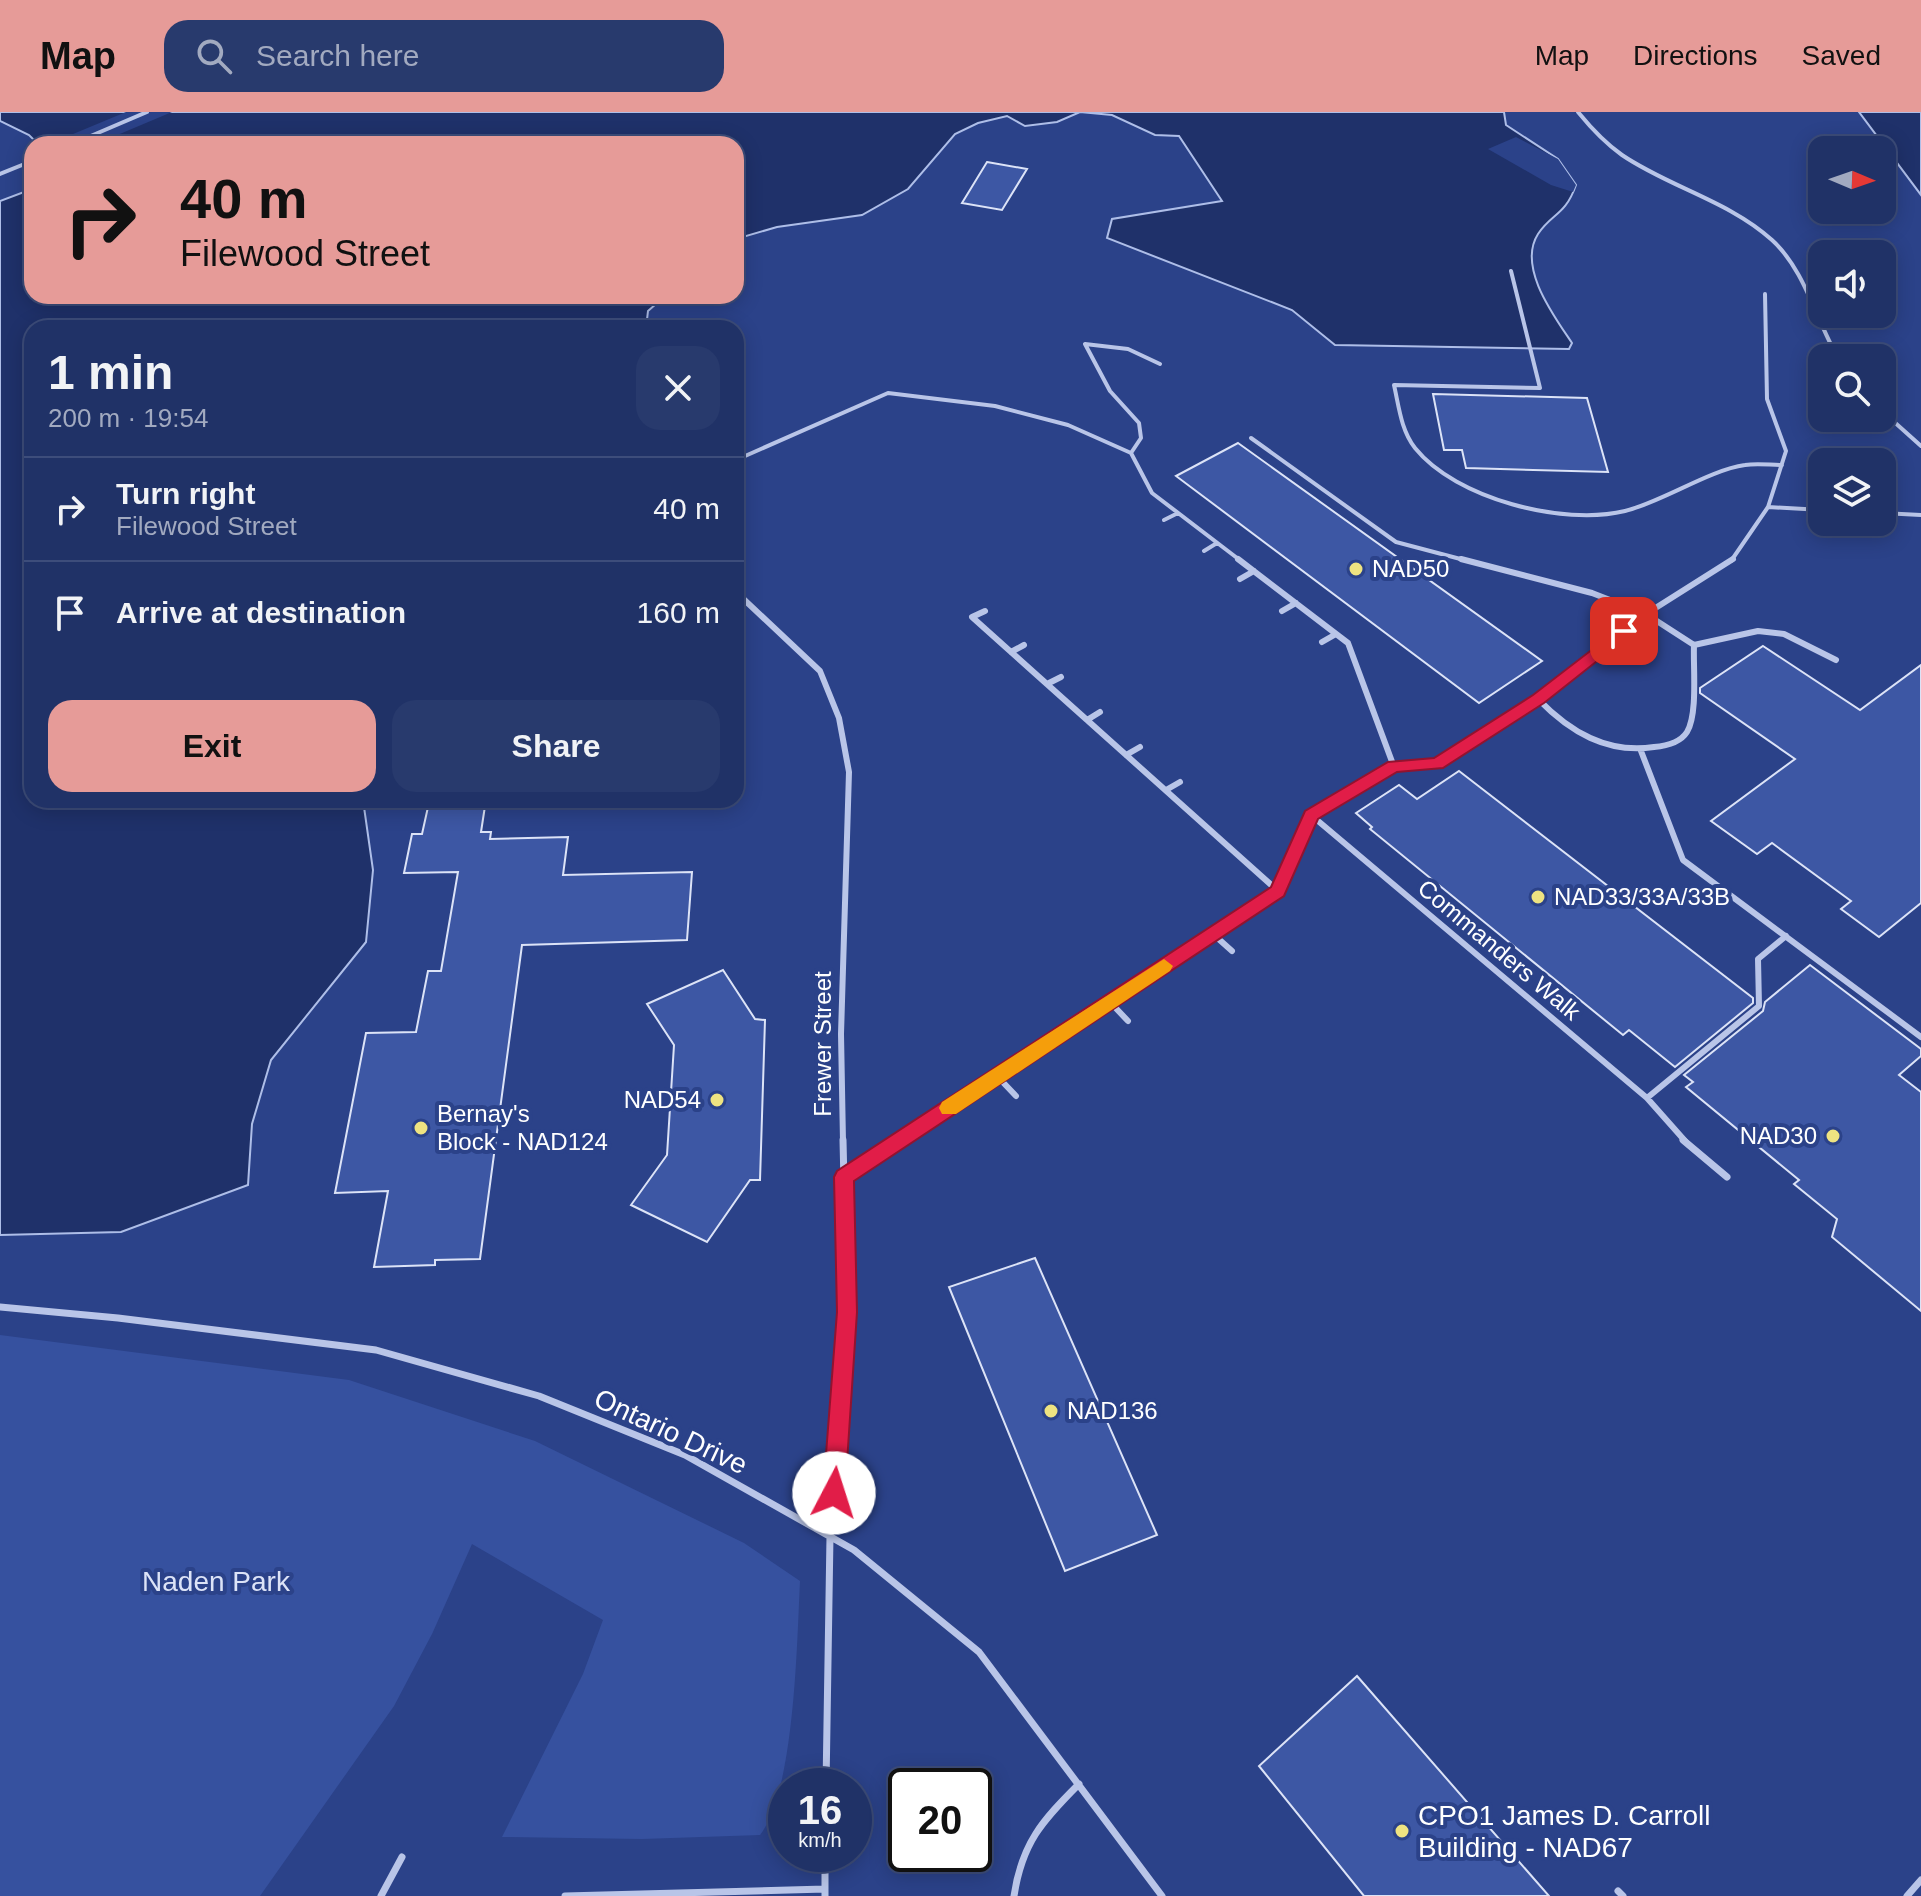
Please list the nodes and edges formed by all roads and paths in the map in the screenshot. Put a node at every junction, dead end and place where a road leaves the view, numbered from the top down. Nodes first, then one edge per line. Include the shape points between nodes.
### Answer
1 (147, 112) edge
2 (1578, 112) edge
3 (91, 136) edge
4 (24, 164) edge
5 (0, 174) edge
6 (1511, 271) dead end
7 (1765, 294) dead end
8 (1831, 344) edge
9 (1160, 364) dead end
10 (1896, 424) edge
11 (1251, 438) dead end
12 (1921, 446) edge
13 (1131, 453) junction
14 (744, 456) edge
15 (1782, 465) junction
16 (1768, 507) junction
17 (1808, 509) edge
18 (1178, 513) junction
19 (1896, 514) edge
20 (1921, 515) edge
21 (1164, 520) dead end
22 (1217, 543) junction
23 (1204, 551) dead end
24 (1254, 571) junction
25 (1240, 579) dead end
26 (744, 600) edge
27 (1296, 603) junction
28 (985, 611) dead end
29 (1282, 611) dead end
30 (1646, 614) junction
31 (1336, 634) junction
32 (1322, 642) dead end
33 (1024, 645) dead end
34 (1694, 645) junction
35 (1011, 652) junction
36 (1836, 660) dead end
37 (1061, 677) dead end
38 (1364, 682) junction
39 (1355, 683) dead end
40 (1047, 684) junction
41 (1538, 699) junction
42 (1100, 712) dead end
43 (1087, 720) junction
44 (1140, 747) dead end
45 (1641, 751) junction
46 (1126, 755) junction
47 (1394, 767) junction
48 (1180, 782) dead end
49 (1166, 790) junction
50 (1311, 815) junction
51 (1278, 891) junction
52 (1213, 934) junction
53 (1786, 936) junction
54 (1232, 951) dead end
55 (1110, 1002) junction
56 (1128, 1021) dead end
57 (1921, 1037) edge
58 (997, 1076) junction
59 (1016, 1096) dead end
60 (1647, 1098) junction
61 (844, 1177) junction
62 (1727, 1177) dead end
63 (0, 1307) edge
64 (830, 1536) junction
65 (826, 1768) edge
66 (1079, 1784) junction
67 (402, 1857) dead end
68 (1921, 1880) edge
69 (825, 1892) edge
70 (381, 1896) edge
71 (565, 1896) edge
72 (1014, 1896) edge
73 (1162, 1896) edge
74 (1907, 1896) edge

1 - 3 lane
2 - 8 lane via 1629,161 1751,225 1774,243 1795,271
4 - 5 lane
6 - 15 lane via 1540,388 1394,385 1403,428 1416,449 1441,471 1475,490 1540,512 1583,516 1638,507 1744,465
7 - 15 lane via 1767,399 1786,451
9 - 13 lane via 1128,349 1085,344 1110,391 1139,423 1141,438
10 - 12 lane
11 - 30 lane via 1396,542 1592,593
13 - 14 lane via 1068,425 995,406 888,393
13 - 18 lane via 1152,493
15 - 16 lane
16 - 17 lane
16 - 30 lane via 1732,560
18 - 21 lane
18 - 22 lane
19 - 20 lane
22 - 23 lane
22 - 24 lane
24 - 25 lane
24 - 27 lane
26 - 61 lane, Frewer Street via 820,671 849,772 841,1034
27 - 29 lane
27 - 31 lane
28 - 35 lane via 972,617
30 - 34 lane
30 - 41 lane
31 - 32 lane
31 - 38 lane via 1348,643
33 - 35 lane
34 - 36 lane via 1758,631 1784,634
34 - 45 lane via 1689,729 1676,743
35 - 40 lane
37 - 40 lane
38 - 39 lane
38 - 47 lane
40 - 43 lane
41 - 45 lane via 1558,721 1598,744
41 - 47 lane via 1438,764
42 - 43 lane
43 - 46 lane
44 - 46 lane
45 - 53 lane via 1683,860
46 - 49 lane
47 - 50 lane
48 - 49 lane
49 - 51 lane
50 - 51 lane
50 - 60 lane, Commanders Walk
51 - 52 lane
52 - 54 lane
52 - 55 lane
53 - 57 lane
53 - 60 lane via 1758,959 1759,1006
55 - 56 lane
55 - 58 lane
58 - 59 lane
58 - 61 lane
60 - 62 lane, Commanders Walk via 1676,1134
61 - 64 lane, Frewer Street via 847,1312
63 - 64 lane, Ontario Drive via 376,1350 539,1396 685,1455
64 - 65 lane, Frewer Street
64 - 66 lane, Ontario Drive via 979,1652
66 - 72 lane via 1039,1824 1018,1863
66 - 73 lane, Ontario Drive
67 - 70 lane
68 - 74 lane
69 - 71 lane

